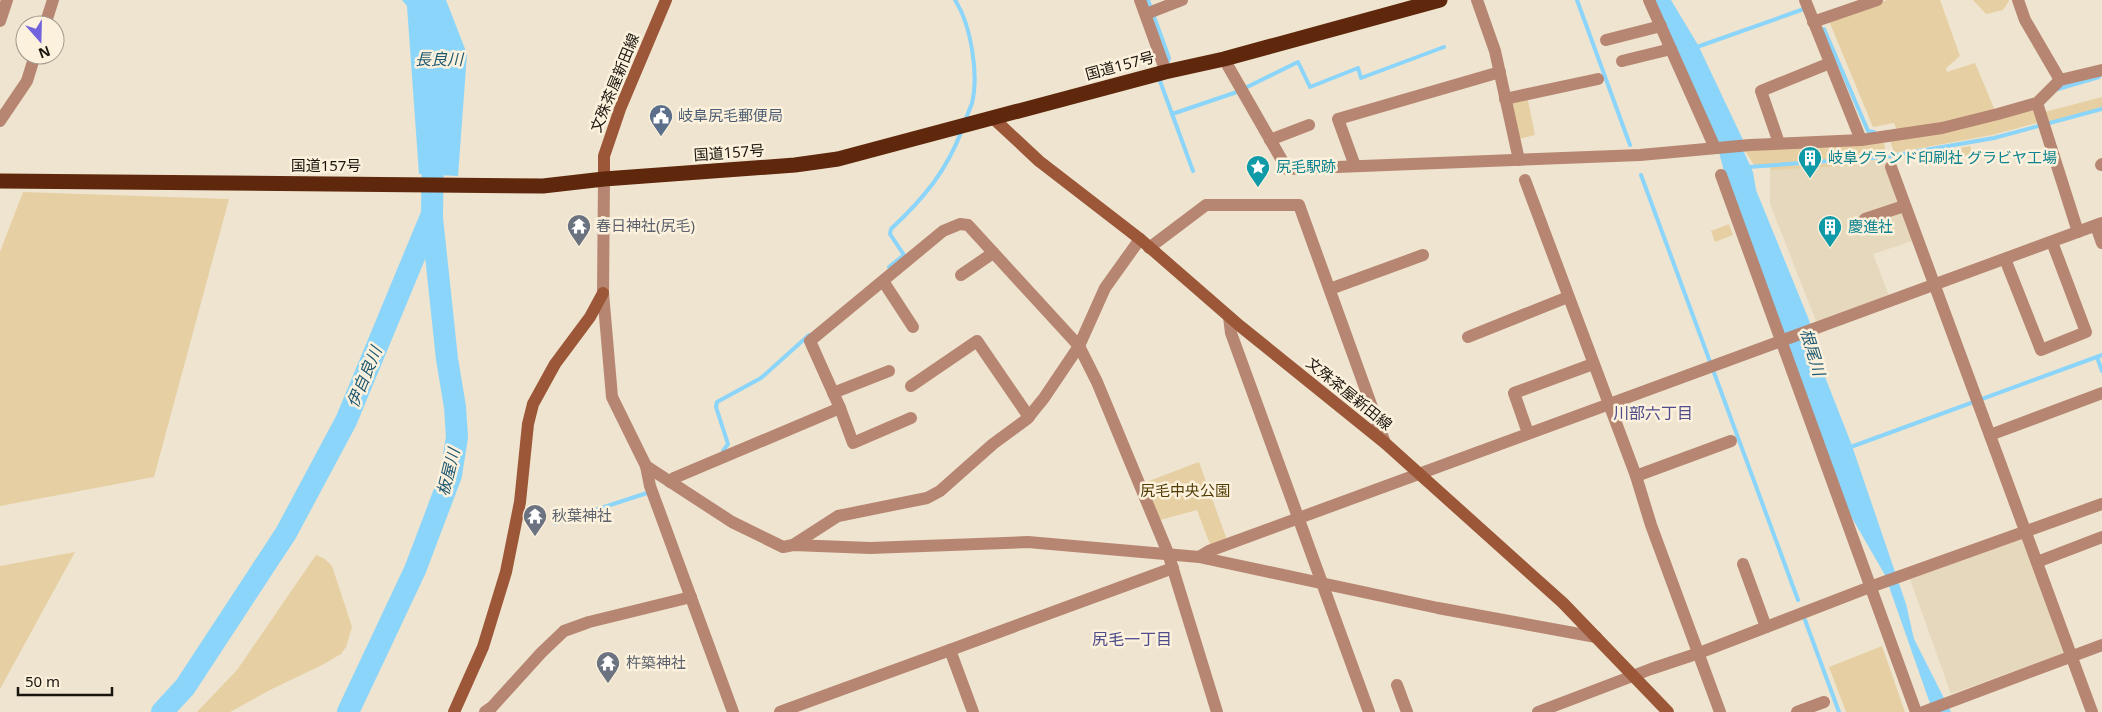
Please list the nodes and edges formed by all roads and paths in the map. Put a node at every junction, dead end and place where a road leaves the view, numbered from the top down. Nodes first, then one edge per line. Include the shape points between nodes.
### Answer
1 (7, 0) edge
2 (53, 0) edge
3 (666, 0) edge
4 (1140, 0) edge
5 (1182, 0) edge
6 (1440, 0) edge
7 (1477, 0) edge
8 (1649, 0) edge
9 (1805, 0) edge
10 (1877, 0) edge
11 (2018, 0) edge
12 (1861, 2) edge
13 (1146, 14) junction
14 (48, 15) edge
15 (0, 21) edge
16 (1813, 22) junction
17 (1661, 26) junction
18 (1606, 40) dead end
19 (1671, 48) junction
20 (1224, 59) junction
21 (1622, 62) dead end
22 (1830, 63) junction
23 (32, 65) edge
24 (2102, 70) edge
25 (1500, 72) junction
26 (1162, 73) junction
27 (1598, 79) dead end
28 (2060, 80) junction
29 (1505, 99) junction
30 (2037, 103) junction
31 (994, 119) junction
32 (0, 121) edge
33 (1310, 125) dead end
34 (1270, 140) junction
35 (1861, 140) junction
36 (1779, 143) junction
37 (1715, 148) junction
38 (1519, 160) junction
39 (1355, 166) junction
40 (1891, 167) dead end
41 (1721, 174) dead end
42 (598, 180) junction
43 (1525, 180) dead end
44 (0, 181) edge
45 (1904, 206) junction
46 (1865, 219) dead end
47 (2099, 225) edge
48 (2078, 232) junction
49 (2052, 242) junction
50 (1145, 243) junction
51 (2102, 243) edge
52 (993, 253) junction
53 (1423, 255) dead end
54 (2004, 259) junction
55 (961, 275) dead end
56 (883, 281) junction
57 (1934, 284) junction
58 (1330, 289) junction
59 (603, 293) junction
60 (1568, 297) junction
61 (1230, 317) junction
62 (913, 327) dead end
63 (1468, 337) dead end
64 (1782, 340) junction
65 (1079, 346) junction
66 (1593, 364) junction
67 (889, 371) dead end
68 (911, 386) dead end
69 (833, 393) junction
70 (2102, 393) edge
71 (1608, 404) junction
72 (840, 408) junction
73 (1029, 417) junction
74 (911, 418) dead end
75 (1528, 432) junction
76 (1990, 435) junction
77 (1731, 441) dead end
78 (1385, 444) junction
79 (646, 466) junction
80 (1418, 474) junction
81 (1636, 476) junction
82 (670, 482) junction
83 (2102, 504) edge
84 (1300, 519) junction
85 (2026, 532) junction
86 (2102, 537) edge
87 (793, 545) junction
88 (1168, 553) junction
89 (1199, 557) junction
90 (2036, 562) junction
91 (1743, 564) dead end
92 (1173, 568) junction
93 (1320, 582) junction
94 (1870, 587) junction
95 (691, 597) junction
96 (1766, 627) junction
97 (1596, 637) junction
98 (2102, 645) edge
99 (950, 650) junction
100 (1699, 653) junction
101 (2072, 656) junction
102 (1634, 676) junction
103 (1397, 685) dead end
104 (1824, 702) dead end
105 (1922, 711) edge
106 (454, 712) edge
107 (484, 712) edge
108 (732, 712) edge
109 (780, 712) edge
110 (973, 712) edge
111 (1217, 712) edge
112 (1369, 712) edge
113 (1407, 712) edge
114 (1538, 712) edge
115 (1668, 712) edge
116 (1720, 712) edge
117 (1797, 712) edge
118 (2092, 712) edge

1 - 15 street
2 - 14 street
3 - 42 main road, 文殊茶屋新田線 via 620,109
4 - 13 street
5 - 13 street
6 - 20 highway, 国道157号
7 - 25 street via 1496,51
8 - 17 street
9 - 16 street
10 - 12 street
11 - 28 street via 2025,20
12 - 16 street
13 - 26 street
16 - 22 street
17 - 18 street
17 - 19 street
19 - 21 street
19 - 37 street
20 - 26 highway, 国道157号
20 - 34 street
22 - 35 street
22 - 36 street via 1761,91
23 - 32 street via 27,81
24 - 28 street
25 - 29 street
25 - 39 street via 1338,119
26 - 31 highway, 国道157号
27 - 29 street
28 - 30 street
29 - 38 street
30 - 35 street via 1942,128
30 - 48 street
31 - 42 highway, 国道157号 via 838,159
31 - 50 main road, 文殊茶屋新田線 via 1038,162
33 - 34 street
34 - 39 street via 1287,169
35 - 36 street
36 - 37 street
37 - 38 street
38 - 39 street
40 - 45 street
41 - 64 street
42 - 44 highway, 国道157号 via 543,186
42 - 59 street
43 - 60 street
45 - 46 street
45 - 57 street
47 - 48 street
47 - 51 street
48 - 49 street
49 - 54 street
49 - 54 street via 2086,332 2041,350
50 - 58 street via 1206,205 1299,205
50 - 61 main road, 文殊茶屋新田線
50 - 65 street via 1105,288
52 - 55 street
52 - 56 street via 968,226 960,224 943,231
52 - 65 street
53 - 58 street
54 - 57 street
56 - 62 street
56 - 69 street via 810,341
57 - 64 street
57 - 76 street
58 - 78 street
59 - 79 street via 612,397
59 - 106 main road via 590,317 555,364 533,404 520,502 506,572 483,647
60 - 63 street
60 - 66 street
61 - 78 main road, 文殊茶屋新田線
61 - 84 street via 1231,333
64 - 71 street
64 - 94 street
65 - 73 street
65 - 88 street
66 - 71 street
66 - 75 street via 1514,393
67 - 69 street
68 - 73 street via 978,341
69 - 72 street
70 - 76 street
71 - 75 street
71 - 81 street
72 - 74 street via 853,443
72 - 82 street
73 - 87 street via 940,491 927,498 838,516
75 - 80 street
76 - 85 street
77 - 81 street
78 - 80 main road, 文殊茶屋新田線
79 - 82 street
79 - 95 street via 650,486
80 - 84 street
80 - 97 main road, 文殊茶屋新田線 via 1563,603
81 - 100 street
82 - 87 street via 732,522 783,547
83 - 85 street
84 - 89 street
84 - 93 street
85 - 90 street
85 - 94 street
86 - 90 street
87 - 88 street via 870,548 1028,542
88 - 89 street
88 - 92 street
89 - 93 street
90 - 101 street
91 - 96 street
92 - 99 street
92 - 111 street
93 - 97 street
93 - 112 street
94 - 96 street
94 - 105 street
95 - 107 street via 564,631
95 - 108 street
96 - 100 street
97 - 102 main road, 文殊茶屋新田線
98 - 101 street
99 - 109 street
99 - 110 street
100 - 102 street
100 - 116 street
101 - 105 street
101 - 118 street
102 - 114 street
102 - 115 main road, 文殊茶屋新田線
103 - 113 street
104 - 117 street

